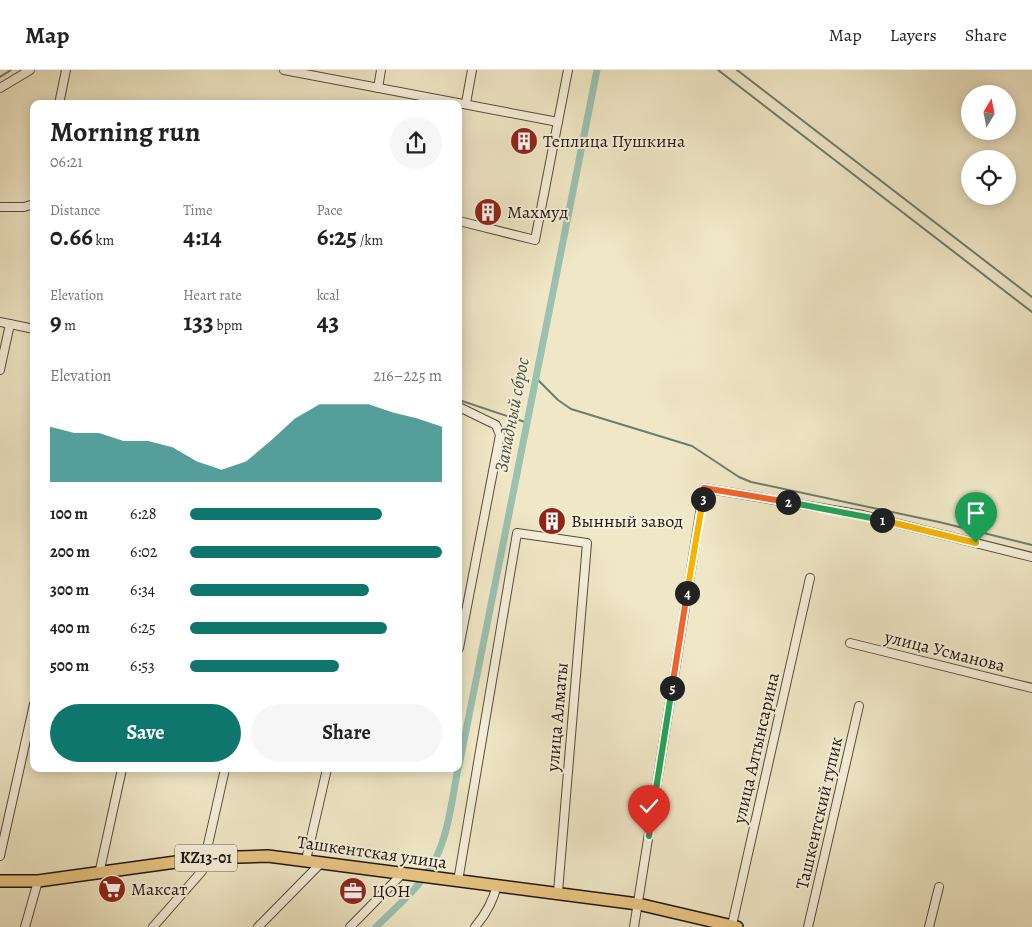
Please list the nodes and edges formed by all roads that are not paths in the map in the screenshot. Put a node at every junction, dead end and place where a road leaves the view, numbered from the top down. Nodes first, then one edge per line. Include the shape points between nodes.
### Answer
1 (30, 70) edge
2 (66, 70) edge
3 (286, 70) edge
4 (381, 70) edge
5 (472, 70) edge
6 (568, 70) edge
7 (0, 88) edge
8 (378, 88) junction
9 (60, 100) edge
10 (448, 100) edge
11 (462, 102) edge
12 (466, 103) junction
13 (558, 122) junction
14 (30, 205) edge
15 (0, 207) edge
16 (462, 223) edge
17 (0, 322) edge
18 (10, 324) junction
19 (30, 328) edge
20 (0, 370) edge
21 (462, 408) edge
22 (1032, 557) edge
23 (810, 578) dead end
24 (462, 632) edge
25 (850, 643) dead end
26 (1032, 688) edge
27 (860, 706) dead end
28 (30, 722) edge
29 (121, 772) edge
30 (224, 772) edge
31 (325, 772) edge
32 (0, 856) edge
33 (205, 858) junction
34 (306, 860) junction
35 (322, 862) junction
36 (99, 874) junction
37 (408, 874) junction
38 (0, 881) edge
39 (38, 881) junction
40 (458, 881) junction
41 (498, 886) junction
42 (939, 887) dead end
43 (558, 892) junction
44 (638, 904) junction
45 (734, 926) edge
46 (26, 927) edge
47 (153, 927) edge
48 (258, 927) edge
49 (350, 927) edge
50 (475, 927) edge
51 (634, 927) edge
52 (808, 927) edge
53 (929, 927) edge

1 - 7 street
2 - 9 street
3 - 8 street
4 - 8 street
5 - 12 street
6 - 13 street
8 - 10 street
11 - 12 street
12 - 13 street
13 - 16 street via 535,240
14 - 15 street
17 - 18 street
18 - 19 street
18 - 20 street
21 - 24 street via 496,425 500,435
22 - 44 street via 863,515 704,488
23 - 45 street, улица Алтынсарина
25 - 26 street, улица Усманова
27 - 52 street, Ташкентский тупик
28 - 32 street
29 - 36 street
30 - 33 street
31 - 34 street
33 - 34 main road, Ташкентская улица / KZ13-01 via 262,856
33 - 36 main road, Ташкентская улица / KZ13-01
33 - 47 street via 202,871
34 - 35 main road, Ташкентская улица / KZ13-01
35 - 37 main road, Ташкентская улица / KZ13-01
35 - 48 street
36 - 39 main road, Ташкентская улица / KZ13-01
37 - 40 main road, Ташкентская улица / KZ13-01
37 - 49 street
38 - 39 main road, Ташкентская улица / KZ13-01
39 - 46 street
40 - 41 main road, Ташкентская улица / KZ13-01
40 - 43 street, улица Алматы via 517,533 587,543
41 - 43 main road, Ташкентская улица / KZ13-01
41 - 50 street via 486,915
42 - 53 street
43 - 44 main road, Ташкентская улица / KZ13-01
44 - 45 main road, Ташкентская улица / KZ13-01
44 - 51 street

